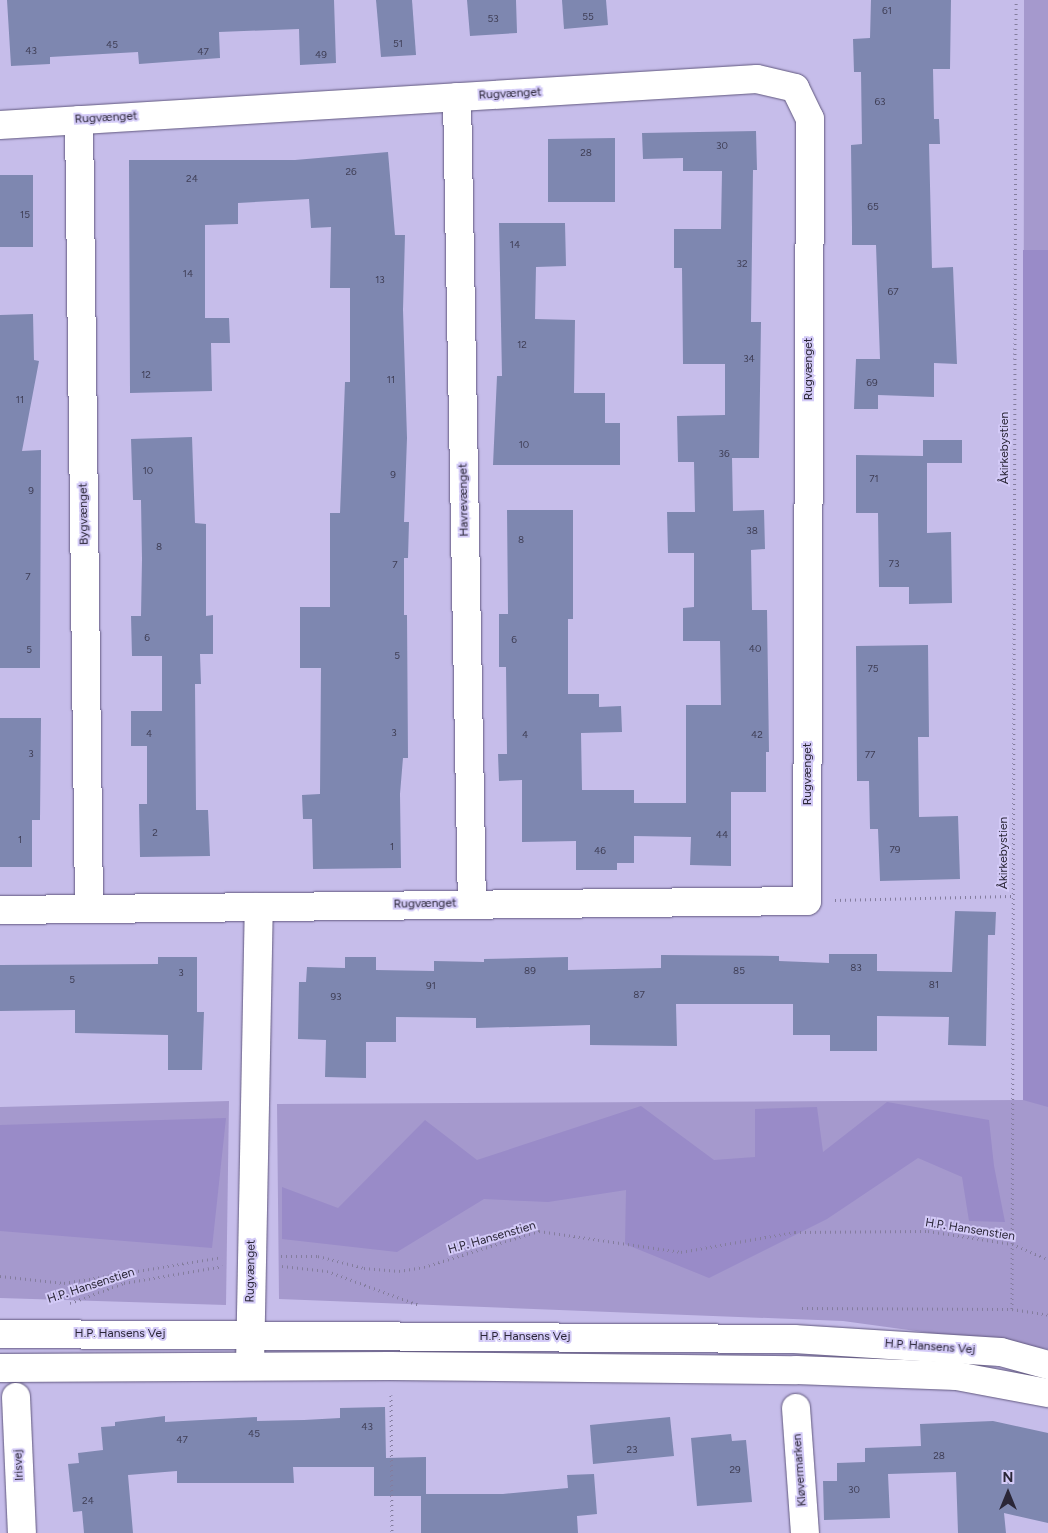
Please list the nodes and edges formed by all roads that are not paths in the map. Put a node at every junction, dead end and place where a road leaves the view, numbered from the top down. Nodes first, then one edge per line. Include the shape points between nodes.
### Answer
1 (457, 97) junction
2 (79, 120) junction
3 (0, 125) edge
4 (472, 904) junction
5 (258, 907) junction
6 (89, 909) junction
7 (0, 910) edge
8 (0, 1334) edge
9 (250, 1335) junction
10 (1048, 1365) edge
11 (250, 1366) junction
12 (0, 1368) edge
13 (1048, 1393) edge
14 (16, 1397) dead end
15 (796, 1408) dead end
16 (22, 1533) edge
17 (805, 1533) edge

1 - 2 street, Rugvænget
1 - 4 street, Havrevænget
1 - 4 street, Rugvænget via 758,79 795,88 810,119 807,901
2 - 3 street, Rugvænget
2 - 6 street, Bygvænget
4 - 5 street, Rugvænget
5 - 6 street, Rugvænget
5 - 9 street, Rugvænget
6 - 7 street, Rugvænget
8 - 9 street, H.P. Hansens Vej
9 - 10 street, H.P. Hansens Vej via 794,1339 1001,1352
9 - 11 street, Rugvænget
11 - 12 street
11 - 13 street via 796,1370 947,1376
14 - 16 street, Irisvej
15 - 17 street, Kløvermarken

